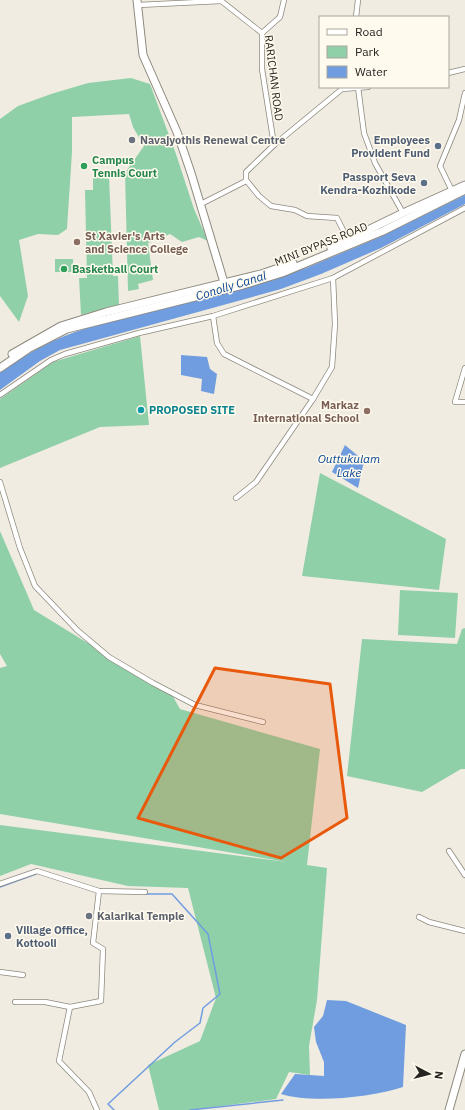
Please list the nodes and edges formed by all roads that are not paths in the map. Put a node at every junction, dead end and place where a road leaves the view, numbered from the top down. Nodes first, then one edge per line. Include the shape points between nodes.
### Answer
1 (220, 0) edge
2 (284, 0) edge
3 (358, 0) edge
4 (138, 2) edge
5 (356, 16) edge
6 (262, 33) junction
7 (465, 69) edge
8 (449, 73) edge
9 (358, 88) edge
10 (465, 93) edge
11 (274, 145) junction
12 (246, 181) junction
13 (465, 185) edge
14 (465, 190) edge
15 (452, 191) junction
16 (201, 204) junction
17 (465, 208) edge
18 (403, 213) junction
19 (348, 240) junction
20 (332, 278) junction
21 (225, 286) junction
22 (213, 316) junction
23 (0, 362) edge
24 (0, 368) edge
25 (465, 368) edge
26 (0, 395) edge
27 (312, 399) junction
28 (465, 402) edge
29 (0, 482) edge
30 (236, 498) dead end
31 (263, 722) dead end
32 (449, 851) dead end
33 (465, 875) edge
34 (0, 884) edge
35 (99, 891) junction
36 (145, 892) dead end
37 (419, 917) dead end
38 (465, 931) edge
39 (0, 972) edge
40 (23, 975) dead end
41 (15, 1002) dead end
42 (70, 1007) junction
43 (465, 1054) edge
44 (97, 1110) edge
45 (449, 1110) edge

1 - 4 street
1 - 6 street, RARICHAN ROAD
2 - 6 street via 280,17
3 - 5 street
4 - 16 main road via 144,55 177,132
6 - 11 street, RARICHAN ROAD via 262,69
7 - 8 street
9 - 11 street via 342,89
9 - 18 street via 364,133 375,163
10 - 15 street via 459,120 440,166
11 - 12 street via 246,172
12 - 16 street
12 - 19 street via 270,206 295,210 307,216 337,218
13 - 15 main road, MINI BYPASS ROAD
14 - 21 main road, MINI BYPASS ROAD via 377,234 282,272
15 - 18 main road, MINI BYPASS ROAD
16 - 21 main road
17 - 20 street
18 - 19 main road, MINI BYPASS ROAD
19 - 21 main road, MINI BYPASS ROAD via 299,261
20 - 22 street
20 - 27 street via 335,324 332,367
21 - 23 main road, MINI BYPASS ROAD via 106,312 61,326
21 - 24 main road, MINI BYPASS ROAD via 67,329 28,349
22 - 26 street via 64,354
22 - 27 street via 217,343 224,354
25 - 28 street via 455,402
27 - 30 street via 256,482
29 - 31 street via 20,548 35,586 77,630 109,657 195,705
32 - 33 street
34 - 35 street via 37,871
35 - 36 street
35 - 42 street via 93,943 103,949 101,1001
37 - 38 street
39 - 40 street
41 - 42 street via 45,1002
42 - 44 street via 58,1062 89,1092
43 - 45 main road

